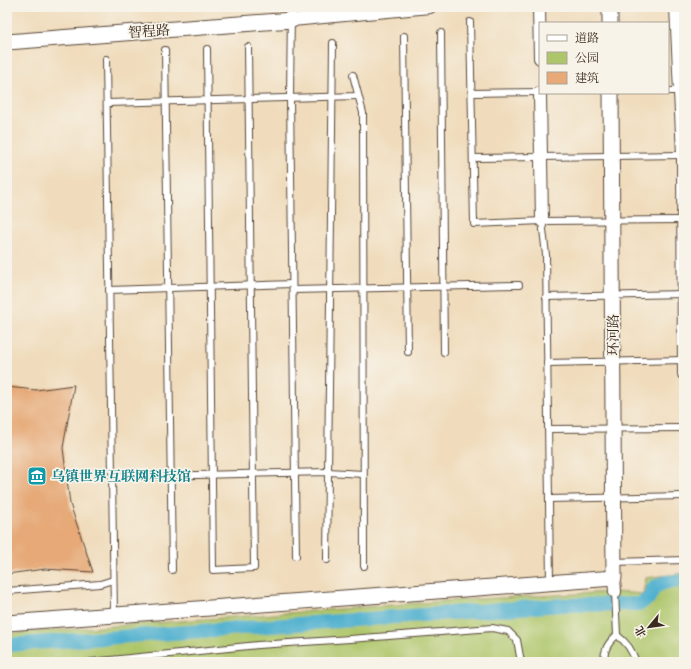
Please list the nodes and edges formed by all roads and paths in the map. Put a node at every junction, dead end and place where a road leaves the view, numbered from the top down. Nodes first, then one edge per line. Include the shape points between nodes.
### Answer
1 (430, 7) edge
2 (539, 7) edge
3 (610, 7) edge
4 (676, 7) edge
5 (292, 14) edge
6 (470, 22) dead end
7 (539, 22) edge
8 (610, 22) edge
9 (441, 33) dead end
10 (404, 36) dead end
11 (7, 42) edge
12 (333, 43) dead end
13 (248, 47) dead end
14 (208, 49) dead end
15 (166, 50) dead end
16 (106, 59) dead end
17 (353, 75) dead end
18 (674, 91) edge
19 (472, 93) junction
20 (539, 93) edge
21 (540, 94) edge
22 (611, 94) edge
23 (332, 96) junction
24 (358, 96) junction
25 (290, 98) junction
26 (248, 99) junction
27 (208, 100) junction
28 (165, 101) junction
29 (107, 103) junction
30 (683, 155) junction
31 (611, 156) junction
32 (541, 157) junction
33 (473, 158) junction
34 (612, 220) junction
35 (683, 220) junction
36 (542, 221) junction
37 (250, 285) junction
38 (519, 285) dead end
39 (210, 286) junction
40 (292, 287) junction
41 (407, 287) junction
42 (444, 287) junction
43 (168, 288) junction
44 (363, 289) junction
45 (109, 290) junction
46 (330, 290) junction
47 (684, 294) edge
48 (612, 296) junction
49 (546, 297) junction
50 (408, 352) dead end
51 (444, 352) dead end
52 (684, 360) edge
53 (613, 362) junction
54 (547, 363) junction
55 (684, 374) edge
56 (684, 428) edge
57 (548, 429) junction
58 (613, 429) junction
59 (328, 472) junction
60 (295, 473) junction
61 (253, 474) junction
62 (363, 474) junction
63 (212, 475) junction
64 (170, 476) junction
65 (112, 477) junction
66 (684, 496) edge
67 (614, 498) junction
68 (549, 499) junction
69 (296, 556) dead end
70 (327, 560) dead end
71 (684, 560) edge
72 (614, 562) junction
73 (364, 566) dead end
74 (172, 570) dead end
75 (113, 580) junction
76 (550, 583) junction
77 (615, 585) junction
78 (7, 591) edge
79 (114, 615) junction
80 (7, 623) edge
81 (618, 635) junction
82 (91, 662) edge
83 (521, 662) edge
84 (604, 662) edge
85 (636, 662) edge

1 - 5 street
2 - 7 street
3 - 8 street
4 - 18 street
5 - 11 street, 智程路
5 - 25 lane
6 - 19 lane
9 - 42 lane
10 - 41 lane
12 - 23 lane
13 - 26 lane
14 - 27 lane
15 - 28 lane
16 - 29 lane
17 - 24 lane
18 - 30 street
19 - 20 lane
19 - 33 lane
21 - 32 street
22 - 31 street, 环河路
23 - 24 lane
23 - 25 lane
23 - 46 lane
24 - 44 lane via 363,113
25 - 26 lane
25 - 40 lane
26 - 27 lane
26 - 37 lane
27 - 28 lane
27 - 39 lane
28 - 29 lane
28 - 43 lane
29 - 45 lane
30 - 31 lane
30 - 35 street
31 - 32 lane
31 - 34 street, 环河路
32 - 33 lane
32 - 36 street
33 - 36 lane via 474,224
34 - 35 lane
34 - 36 lane
34 - 48 street, 环河路
35 - 47 street
36 - 49 lane via 546,255
37 - 39 lane
37 - 40 lane
37 - 61 lane
38 - 42 lane
39 - 43 lane
39 - 63 lane
40 - 46 lane
40 - 60 lane
41 - 42 lane
41 - 44 lane
41 - 50 lane
42 - 51 lane
43 - 45 lane
43 - 64 lane
44 - 46 lane
44 - 62 lane
45 - 65 lane
46 - 59 lane
47 - 48 lane
47 - 52 street
48 - 49 lane
48 - 53 street, 环河路
49 - 54 lane
52 - 53 lane
52 - 55 street
53 - 54 lane
53 - 58 street, 环河路
54 - 57 lane
56 - 58 lane
57 - 58 lane
57 - 68 lane
58 - 67 street, 环河路
59 - 60 lane
59 - 62 lane
59 - 70 lane
60 - 61 lane
60 - 69 lane
61 - 63 lane
61 - 63 lane via 254,568 214,570
62 - 73 lane
63 - 64 lane
64 - 65 lane
64 - 74 lane
65 - 75 lane
66 - 67 lane
67 - 68 lane
67 - 72 street, 环河路
68 - 76 lane
71 - 72 lane
72 - 77 street, 环河路
75 - 78 lane via 100,584
75 - 79 lane
76 - 77 street
76 - 79 street
77 - 81 lane
79 - 80 street
81 - 84 lane via 607,644
81 - 85 lane via 627,643
82 - 83 lane via 258,645 492,628 508,631 517,640

